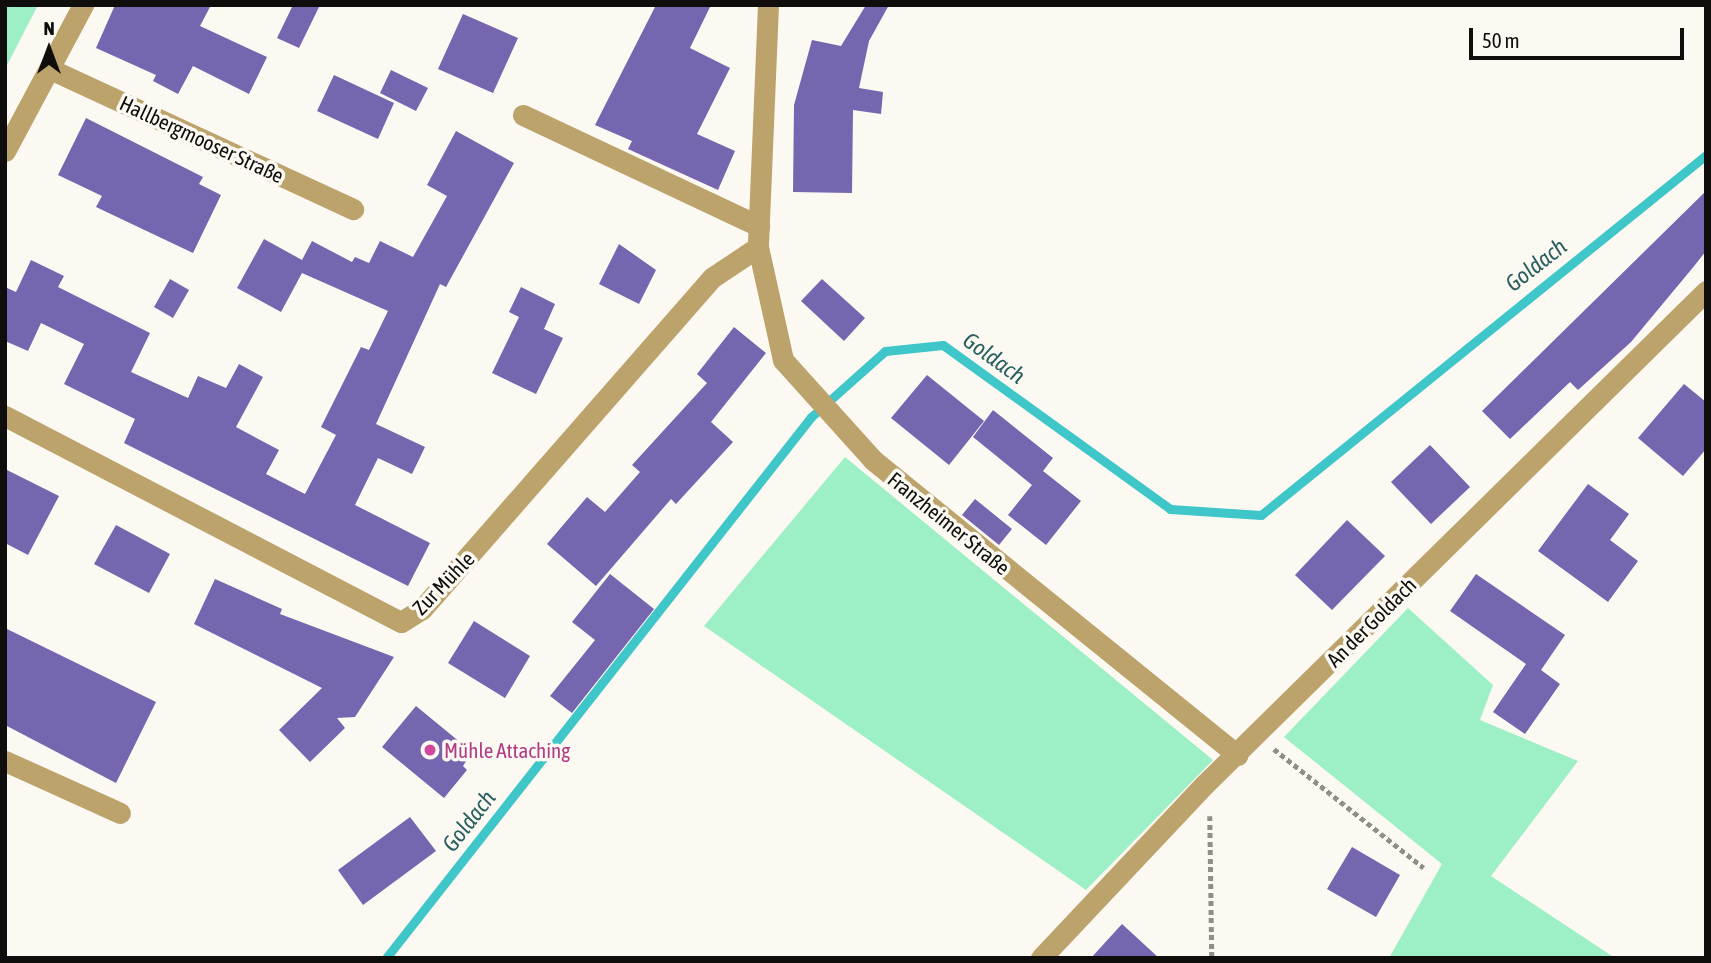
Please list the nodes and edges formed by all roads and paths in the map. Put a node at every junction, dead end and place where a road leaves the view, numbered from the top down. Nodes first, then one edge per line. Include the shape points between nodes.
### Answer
1 (83, 5) edge
2 (768, 5) edge
3 (50, 69) junction
4 (523, 115) dead end
5 (5, 150) edge
6 (353, 209) dead end
7 (759, 237) junction
8 (1706, 291) edge
9 (5, 416) edge
10 (1256, 735) junction
11 (1237, 755) junction
12 (5, 761) edge
13 (1205, 784) junction
14 (120, 813) dead end
15 (1424, 868) dead end
16 (1041, 958) edge
17 (1212, 958) edge

1 - 3 street
2 - 7 street, Franzheimer Straße
3 - 5 street
3 - 6 street, Hallbergmooser Straße
4 - 7 street
7 - 9 street, Zur Mühle via 713,277 440,589 401,622
7 - 11 street, Franzheimer Straße via 783,360 873,460
8 - 10 street, An der Goldach
10 - 11 street, An der Goldach
10 - 15 path
11 - 13 street, An der Goldach
12 - 14 street
13 - 16 street, An der Goldach
13 - 17 path via 1215,853

